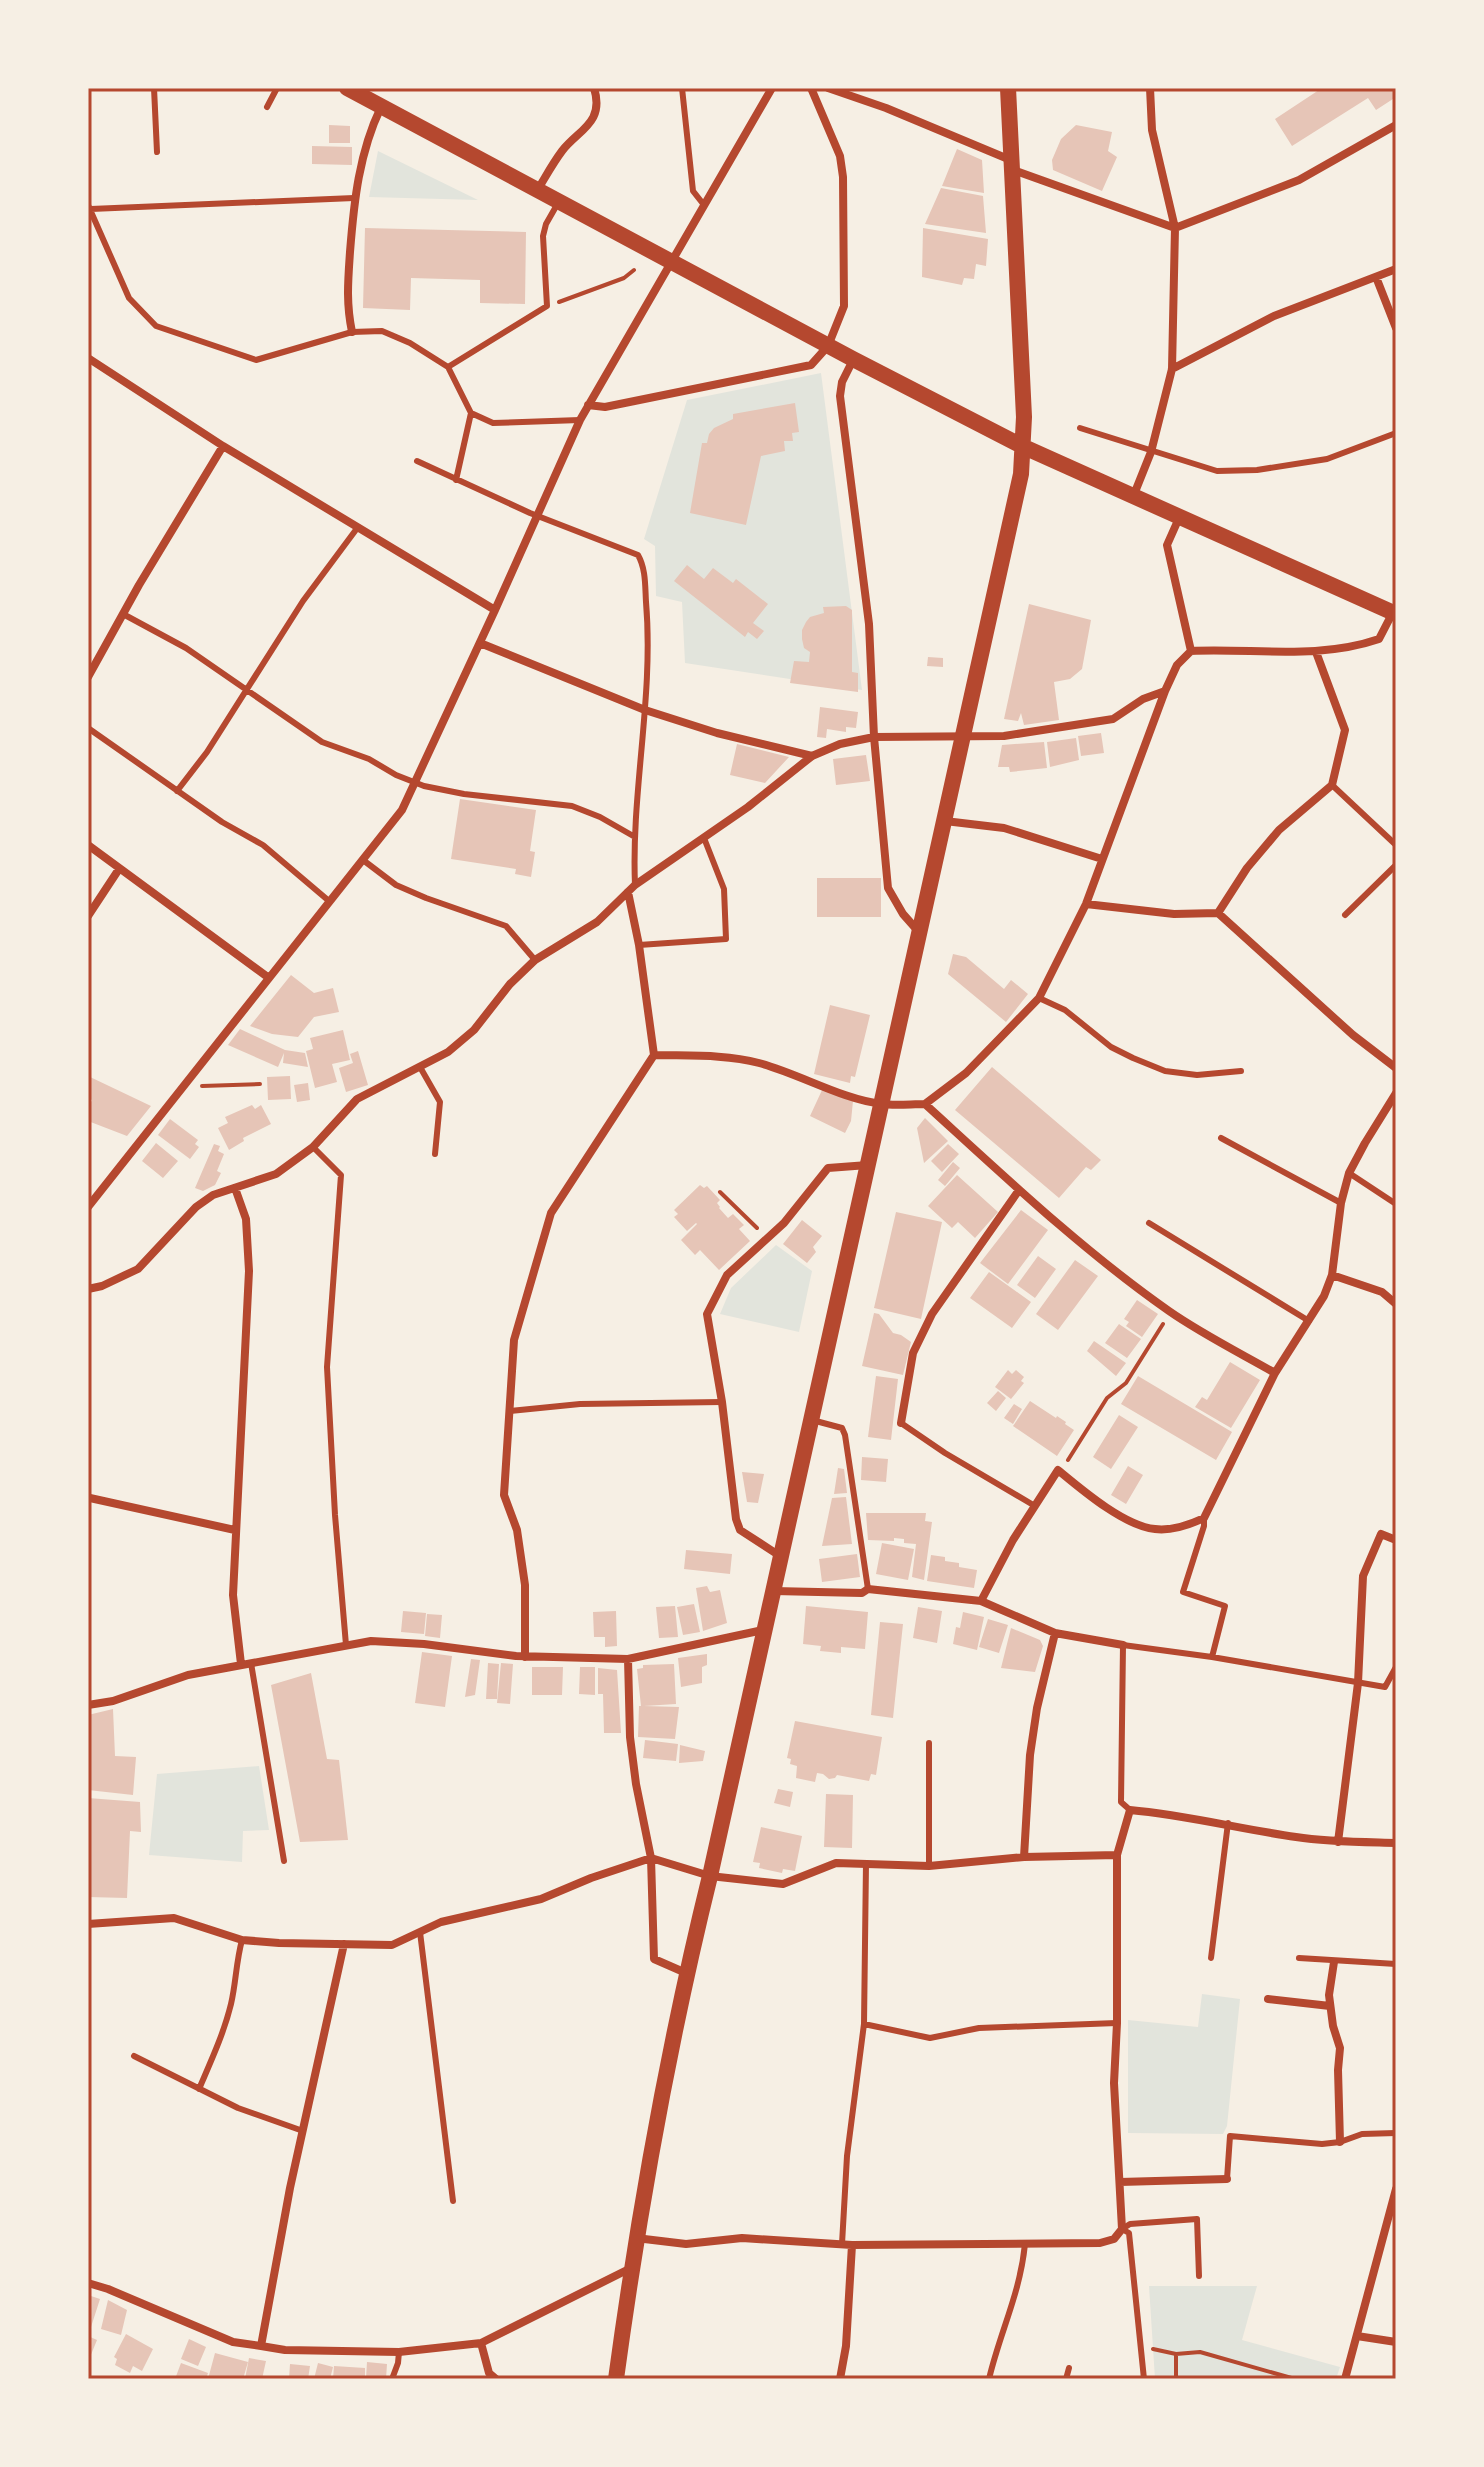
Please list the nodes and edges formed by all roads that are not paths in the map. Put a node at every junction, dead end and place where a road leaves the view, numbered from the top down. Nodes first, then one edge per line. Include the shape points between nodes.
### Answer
1 (154, 88) edge
2 (277, 88) edge
3 (347, 88) edge
4 (594, 88) edge
5 (682, 88) edge
6 (772, 88) edge
7 (811, 88) edge
8 (828, 88) edge
9 (1008, 88) edge
10 (1150, 88) edge
11 (382, 106) junction
12 (267, 107) dead end
13 (1396, 125) edge
14 (157, 152) dead end
15 (1013, 166) junction
16 (538, 189) junction
17 (354, 198) junction
18 (559, 201) junction
19 (704, 205) junction
20 (90, 207) edge
21 (1175, 228) junction
22 (671, 262) junction
23 (1396, 269) edge
24 (1376, 277) junction
25 (1396, 328) edge
26 (352, 332) junction
27 (828, 346) junction
28 (88, 358) edge
29 (853, 359) junction
30 (448, 367) junction
31 (1172, 369) junction
32 (588, 405) junction
33 (471, 413) junction
34 (580, 420) junction
35 (1080, 428) dead end
36 (1396, 433) edge
37 (223, 446) junction
38 (1024, 447) junction
39 (1151, 452) junction
40 (417, 461) dead end
41 (456, 480) junction
42 (1133, 497) junction
43 (536, 516) junction
44 (1179, 518) junction
45 (359, 526) junction
46 (495, 610) junction
47 (1395, 613) edge
48 (123, 614) junction
49 (480, 643) junction
50 (1191, 651) junction
51 (1316, 652) junction
52 (88, 677) edge
53 (247, 691) junction
54 (1165, 691) junction
55 (645, 710) junction
56 (88, 728) edge
57 (962, 736) junction
58 (874, 737) junction
59 (812, 756) junction
60 (416, 783) junction
61 (1332, 785) junction
62 (177, 791) junction
63 (945, 821) junction
64 (635, 837) junction
65 (704, 838) junction
66 (88, 845) edge
67 (1396, 845) edge
68 (1102, 859) junction
69 (363, 860) junction
70 (1396, 865) edge
71 (119, 869) junction
72 (635, 885) junction
73 (628, 892) junction
74 (329, 901) junction
75 (1086, 904) junction
76 (1218, 913) junction
77 (1345, 915) dead end
78 (88, 916) edge
79 (920, 932) junction
80 (639, 945) junction
81 (535, 960) junction
82 (269, 978) junction
83 (1039, 998) junction
84 (654, 1055) junction
85 (420, 1067) junction
86 (1396, 1068) edge
87 (1241, 1071) dead end
88 (1396, 1093) edge
89 (882, 1104) junction
90 (925, 1104) junction
91 (1221, 1138) dead end
92 (313, 1147) junction
93 (435, 1154) dead end
94 (869, 1165) junction
95 (1349, 1173) junction
96 (235, 1188) junction
97 (1019, 1190) junction
98 (1341, 1203) junction
99 (1396, 1204) edge
100 (88, 1207) edge
101 (1149, 1223) dead end
102 (1332, 1275) junction
103 (88, 1289) edge
104 (1396, 1304) edge
105 (1309, 1321) junction
106 (1275, 1373) junction
107 (722, 1402) junction
108 (510, 1411) junction
109 (812, 1420) junction
110 (901, 1423) joint
111 (89, 1497) edge
112 (1035, 1506) junction
113 (1204, 1518) junction
114 (235, 1530) junction
115 (1396, 1540) edge
116 (781, 1556) junction
117 (868, 1589) junction
118 (774, 1591) junction
119 (981, 1601) junction
120 (764, 1630) junction
121 (1055, 1633) junction
122 (346, 1645) junction
123 (1123, 1645) junction
124 (525, 1657) junction
125 (1212, 1657) junction
126 (628, 1659) junction
127 (246, 1664) junction
128 (1396, 1667) edge
129 (1358, 1683) junction
130 (88, 1705) edge
131 (929, 1743) dead end
132 (1130, 1810) junction
133 (1228, 1823) junction
134 (1338, 1842) junction
135 (1396, 1843) edge
136 (1117, 1855) junction
137 (1024, 1857) junction
138 (651, 1858) junction
139 (284, 1861) dead end
140 (866, 1863) junction
141 (929, 1866) junction
142 (710, 1876) junction
143 (88, 1924) edge
144 (420, 1932) junction
145 (242, 1940) junction
146 (344, 1944) junction
147 (1211, 1958) dead end
148 (1299, 1958) dead end
149 (1334, 1962) junction
150 (1396, 1964) edge
151 (686, 1973) junction
152 (1268, 1999) dead end
153 (1330, 2006) junction
154 (1117, 2023) junction
155 (864, 2024) junction
156 (134, 2056) dead end
157 (199, 2089) junction
158 (303, 2131) junction
159 (1396, 2133) edge
160 (1340, 2142) junction
161 (1227, 2179) joint
162 (1120, 2182) junction
163 (1396, 2189) edge
164 (453, 2201) dead end
165 (1122, 2229) junction
166 (636, 2238) junction
167 (1025, 2244) junction
168 (847, 2245) junction
169 (631, 2268) junction
170 (1199, 2276) dead end
171 (88, 2283) edge
172 (1357, 2336) junction
173 (1396, 2342) edge
174 (481, 2343) junction
175 (261, 2346) junction
176 (399, 2352) junction
177 (1069, 2368) dead end
178 (392, 2379) edge
179 (496, 2379) edge
180 (616, 2379) edge
181 (840, 2379) edge
182 (989, 2379) edge
183 (1066, 2379) edge
184 (1144, 2379) edge
185 (1345, 2379) edge

1 - 14 lane
2 - 12 lane
3 - 11 main road
4 - 16 street via 597,100 588,128 564,147
5 - 19 lane via 693,191
6 - 19 street
7 - 27 street via 840,156 843,177 844,306
8 - 15 street via 886,108
9 - 15 main road
10 - 21 street via 1152,130
11 - 16 main road
11 - 17 street via 370,129
13 - 21 street via 1299,180
15 - 21 street
15 - 38 main road
16 - 18 main road
17 - 20 lane
17 - 26 street via 347,308
18 - 22 main road
18 - 30 lane via 543,236 547,306
19 - 22 street
20 - 26 lane via 129,298 156,326 256,360
21 - 31 street
22 - 27 main road
22 - 32 street
23 - 24 street
24 - 25 street
24 - 31 street via 1274,316
26 - 30 lane via 382,331
27 - 29 main road
27 - 32 street via 811,365 605,407
28 - 37 street
29 - 38 main road
29 - 58 street via 840,396 869,624
30 - 33 lane
31 - 39 street
32 - 34 street
33 - 34 lane via 493,423
33 - 41 lane
34 - 43 street
35 - 39 lane
36 - 39 lane via 1327,459 1257,470 1217,471
37 - 45 street
37 - 48 street
38 - 42 main road
38 - 57 main road
39 - 42 street
40 - 41 lane
41 - 43 lane
42 - 44 main road
43 - 46 street
43 - 55 lane via 638,555 648,626
44 - 47 main road
44 - 50 street via 1167,545
45 - 46 street
45 - 53 lane via 303,601
46 - 49 street
47 - 51 street via 1379,639
48 - 52 street
48 - 53 lane via 186,648
49 - 55 street
49 - 60 street
50 - 51 street
50 - 54 street via 1177,665
51 - 61 street via 1345,730
53 - 60 lane via 322,742
53 - 62 lane
54 - 57 street via 1113,719 1004,736
54 - 68 street
55 - 59 street
55 - 64 lane
56 - 62 lane
57 - 58 street
57 - 63 main road
58 - 59 street
58 - 79 street via 888,888
59 - 65 street
60 - 64 lane via 572,806
60 - 69 street
61 - 67 lane
61 - 76 street via 1279,830
62 - 74 lane via 263,845
63 - 68 street via 1004,828
63 - 79 main road
64 - 72 lane
65 - 72 street
65 - 80 lane via 724,889 726,939
66 - 71 street
68 - 75 street
69 - 74 street
69 - 81 lane via 396,885 506,926
70 - 77 lane
71 - 78 street
71 - 82 street
72 - 73 street
73 - 80 street
73 - 81 street via 597,922
74 - 82 street
75 - 76 street
75 - 83 street
76 - 86 street
79 - 89 main road
80 - 84 street
81 - 85 street via 474,1030
82 - 100 street
83 - 87 lane via 1065,1010 1111,1047 1165,1071
83 - 90 street via 966,1073
84 - 89 street via 755,1062
84 - 108 street via 551,1213 514,1340
85 - 92 street via 357,1099
85 - 93 lane via 440,1102
88 - 95 street
89 - 90 street
89 - 94 main road
90 - 97 street
91 - 98 lane
92 - 96 street via 276,1174
92 - 122 lane via 341,1175 327,1367
94 - 107 street via 828,1168 784,1223 727,1275 707,1314
94 - 109 main road
95 - 98 street
95 - 99 lane
96 - 103 street via 196,1207 138,1269
96 - 114 street via 248,1234 249,1271
97 - 106 street via 1171,1312
97 - 110 street via 932,1314 913,1353
98 - 102 street
101 - 105 lane
102 - 104 street via 1382,1292
102 - 105 street
105 - 106 street
106 - 113 street
107 - 108 lane via 580,1404
107 - 116 street via 740,1530
108 - 124 street via 504,1495 517,1530 525,1585
109 - 116 main road
109 - 117 lane via 842,1428 845,1435
110 - 112 lane
111 - 114 street
112 - 113 street via 1058,1470 1097,1501 1154,1529 1188,1526
112 - 119 street
113 - 125 lane via 1183,1592 1225,1606
114 - 127 street via 233,1595
115 - 129 street via 1381,1534 1363,1576
116 - 118 main road
117 - 118 street
117 - 119 street
118 - 120 main road
119 - 121 street
120 - 126 street
120 - 142 main road
121 - 123 street
121 - 137 street via 1030,1755
122 - 124 street via 424,1644
122 - 127 street
123 - 125 lane
123 - 132 lane via 1121,1802
124 - 126 street
125 - 129 lane
126 - 138 street via 630,1737
127 - 130 street
127 - 139 lane
128 - 129 lane via 1385,1687
129 - 134 street
131 - 141 lane
132 - 133 street
132 - 136 street
133 - 134 street
133 - 147 lane
134 - 135 street
136 - 137 street
136 - 154 street
137 - 141 street
138 - 142 street
138 - 144 street via 541,1899 441,1922
138 - 151 street via 654,1959
140 - 141 street
140 - 142 street via 836,1863 783,1884
140 - 155 lane
142 - 151 main road
143 - 145 street via 174,1918
144 - 146 street via 392,1945
144 - 164 lane
145 - 146 street
145 - 157 lane via 222,2037
146 - 158 street
148 - 149 lane
149 - 150 lane
149 - 153 street
151 - 166 main road
152 - 153 street
153 - 160 street via 1340,2048
154 - 155 lane via 979,2028 930,2038
154 - 162 street via 1114,2083
155 - 168 lane via 847,2156
156 - 157 lane
157 - 158 lane
158 - 175 street
159 - 160 lane via 1362,2134
160 - 161 lane via 1230,2136
161 - 162 street
162 - 165 street
163 - 172 street
165 - 167 street via 1114,2239 1100,2243
165 - 170 lane via 1197,2219
165 - 184 lane via 1129,2233
166 - 168 street via 686,2244 742,2238
166 - 169 main road
167 - 168 street
167 - 182 lane via 1015,2299
168 - 181 street via 846,2346
169 - 174 street
169 - 180 main road
171 - 175 street via 233,2342
172 - 173 street
172 - 185 street
174 - 176 street
174 - 179 street via 489,2373
175 - 176 street
176 - 178 lane
177 - 183 lane

